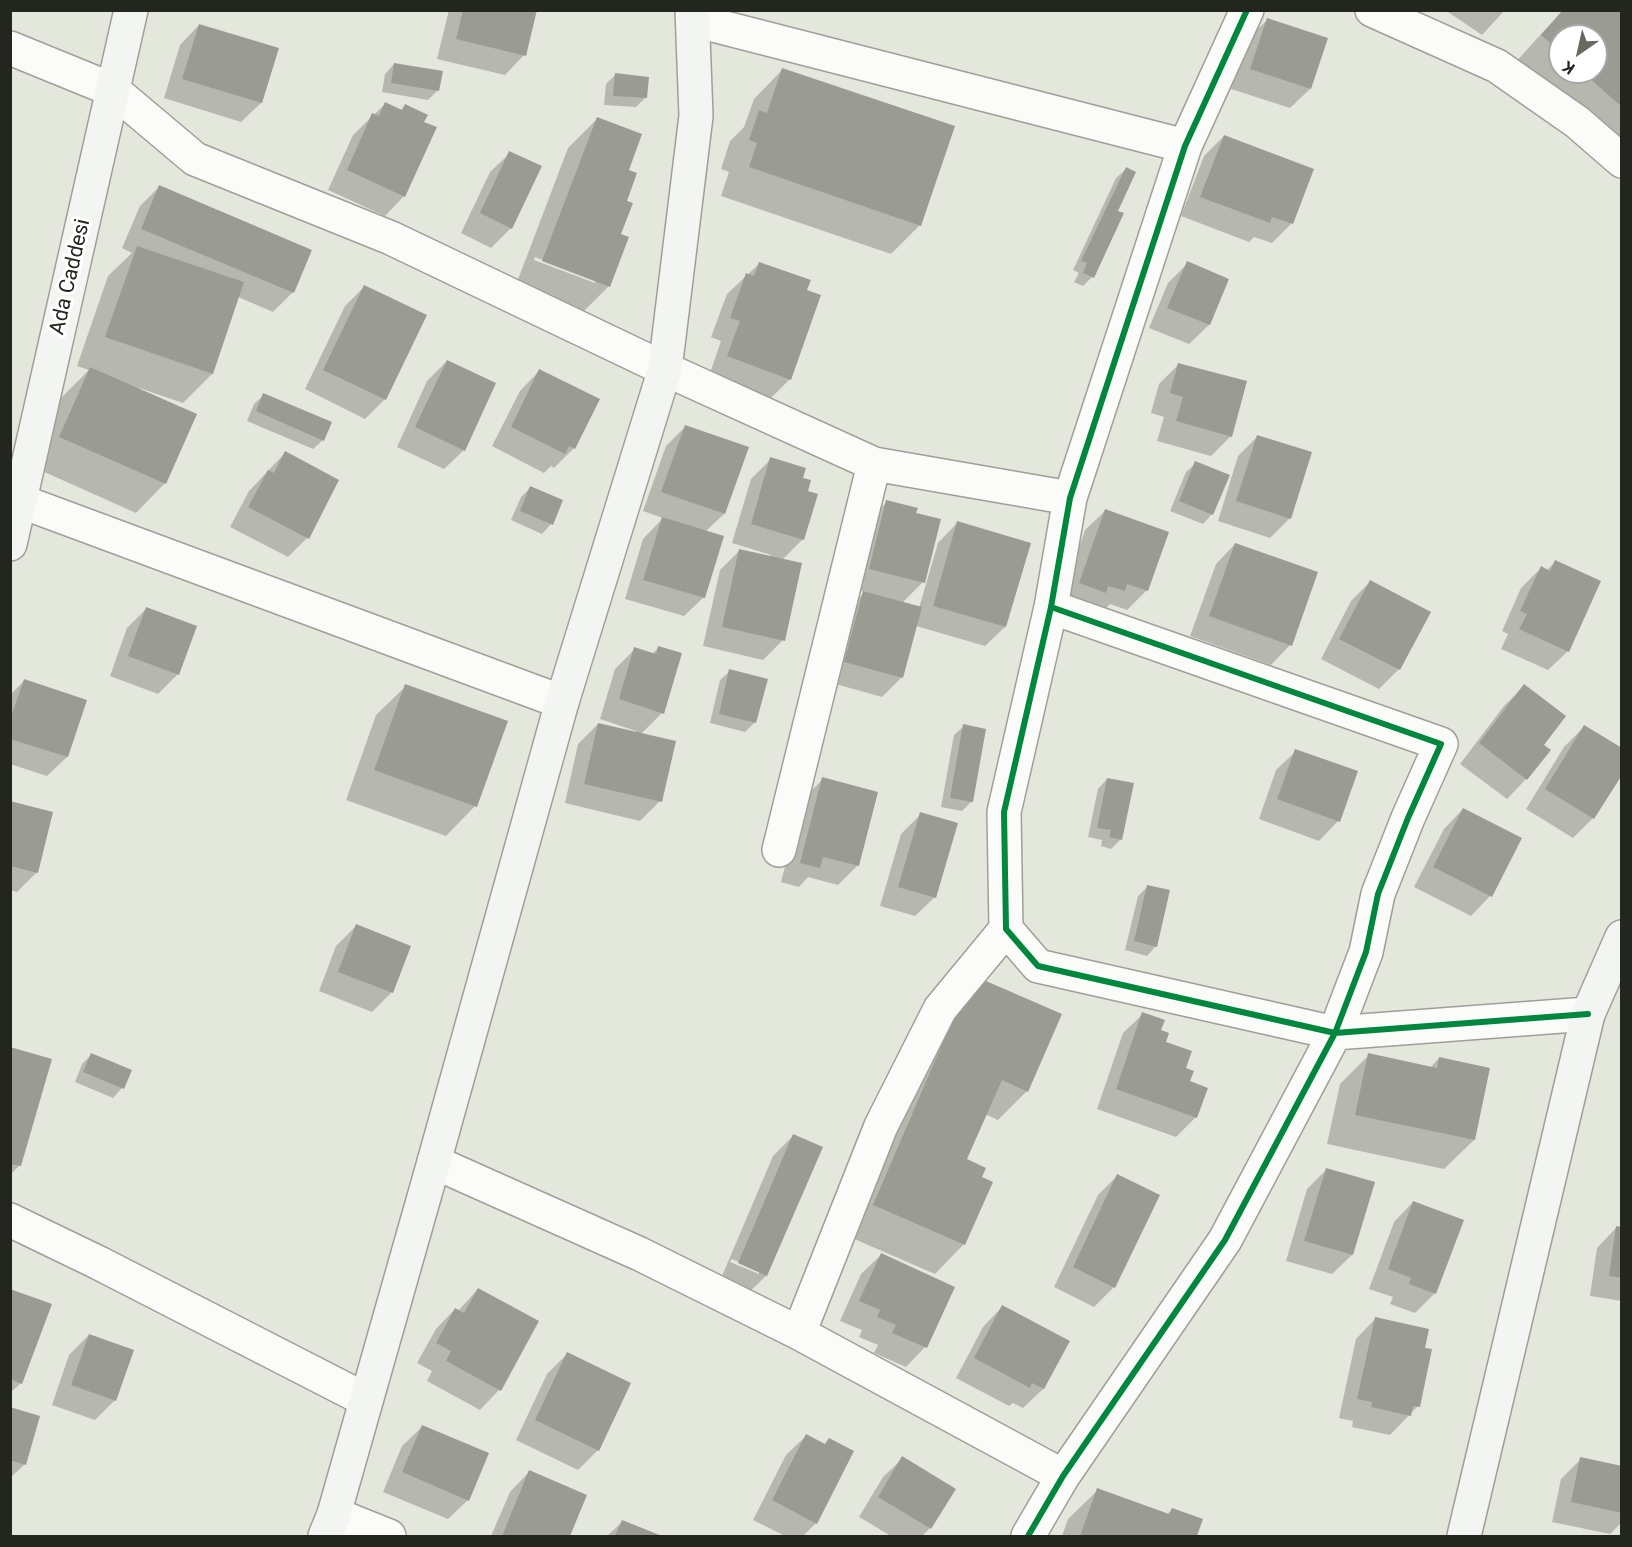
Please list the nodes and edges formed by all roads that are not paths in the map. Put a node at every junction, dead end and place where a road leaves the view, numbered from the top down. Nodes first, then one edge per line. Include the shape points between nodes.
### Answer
1 (131, 10) edge
2 (1247, 10) edge
3 (1372, 10) edge
4 (693, 15) edge
5 (10, 48) edge
6 (113, 90) junction
7 (1185, 146) junction
8 (1622, 161) edge
9 (665, 369) junction
10 (874, 464) junction
11 (1070, 498) junction
12 (20, 501) junction
13 (10, 543) edge
14 (1051, 607) junction
15 (562, 702) junction
16 (779, 850) dead end
17 (1006, 929) junction
18 (1622, 937) edge
19 (1587, 1014) junction
20 (1335, 1033) junction
21 (434, 1162) junction
22 (10, 1220) edge
23 (800, 1333) junction
24 (366, 1400) junction
25 (1063, 1476) junction
26 (329, 1525) edge
27 (389, 1536) edge
28 (1028, 1536) edge
29 (1464, 1536) edge

1 - 6 main road, Ada Caddesi
2 - 7 street
3 - 8 street via 1497,66 1576,122
4 - 7 street
4 - 9 main road via 696,116
5 - 6 street
6 - 9 street via 195,159 391,238
6 - 12 main road, Ada Caddesi
7 - 11 street
9 - 10 street
9 - 15 main road
10 - 11 street
10 - 16 street
11 - 14 street
12 - 13 main road, Ada Caddesi
12 - 15 street
14 - 17 street via 1004,812
14 - 20 street via 1441,744 1378,894 1366,952
15 - 21 main road
17 - 20 street via 1038,966
17 - 23 street via 940,1009 881,1126
18 - 19 main road
19 - 20 street
19 - 29 main road
20 - 25 street via 1225,1240
21 - 23 street via 640,1254
21 - 24 main road
22 - 24 street
23 - 25 street
24 - 26 main road
25 - 28 street
26 - 27 street

